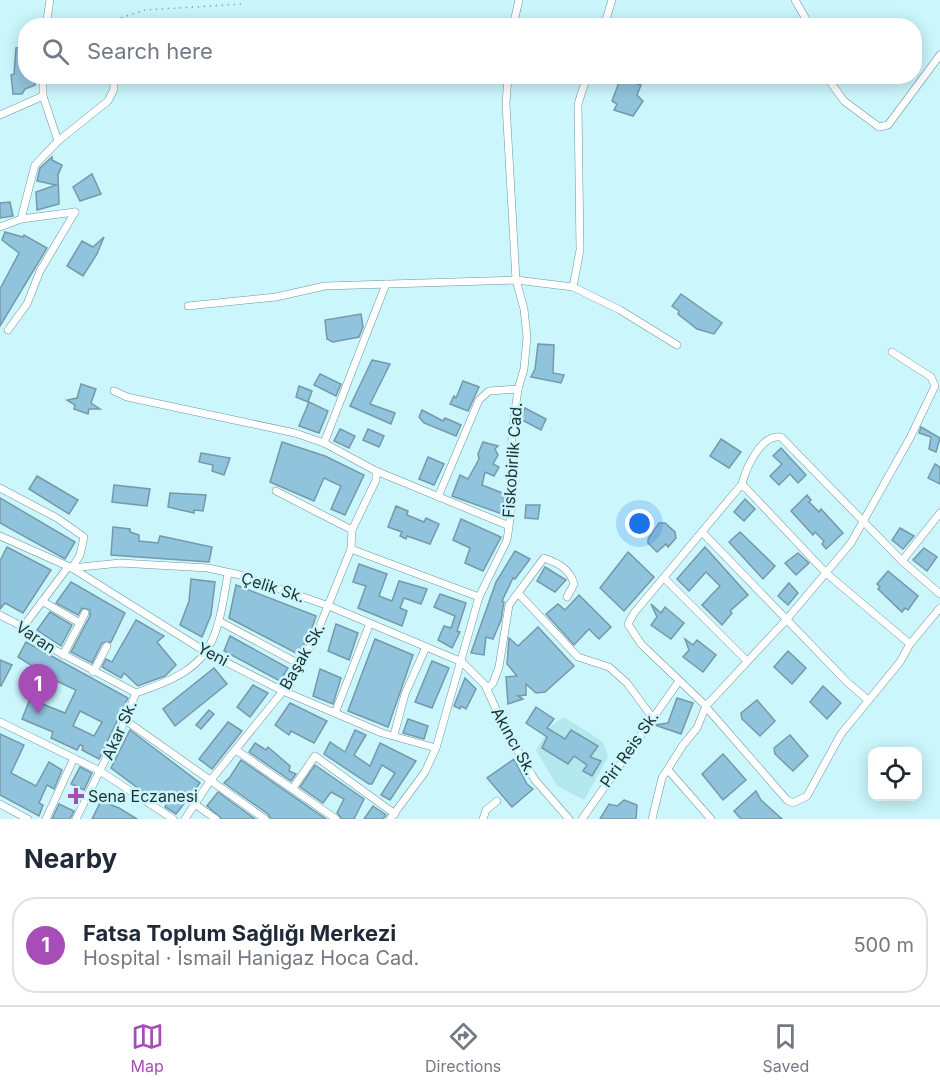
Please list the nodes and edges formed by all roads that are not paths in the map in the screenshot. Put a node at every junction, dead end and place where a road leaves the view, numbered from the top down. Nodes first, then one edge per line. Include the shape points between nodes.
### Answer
1 (50, 0) edge
2 (519, 0) edge
3 (612, 0) edge
4 (795, 0) edge
5 (47, 18) edge
6 (515, 18) edge
7 (606, 18) edge
8 (805, 18) edge
9 (940, 55) edge
10 (922, 79) edge
11 (43, 84) edge
12 (114, 84) edge
13 (507, 84) edge
14 (584, 84) edge
15 (832, 84) edge
16 (918, 84) edge
17 (43, 96) junction
18 (0, 115) edge
19 (58, 141) junction
20 (21, 219) junction
21 (0, 227) edge
22 (516, 280) junction
23 (386, 284) junction
24 (573, 287) junction
25 (188, 306) dead end
26 (8, 330) dead end
27 (677, 345) dead end
28 (892, 352) dead end
29 (518, 389) junction
30 (114, 391) dead end
31 (324, 443) junction
32 (376, 471) junction
33 (742, 484) junction
34 (0, 488) edge
35 (276, 491) dead end
36 (438, 497) junction
37 (940, 513) edge
38 (863, 524) junction
39 (507, 525) junction
40 (352, 530) junction
41 (702, 532) junction
42 (0, 536) edge
43 (351, 549) junction
44 (902, 561) junction
45 (70, 567) junction
46 (228, 573) junction
47 (826, 573) junction
48 (663, 578) junction
49 (518, 593) junction
50 (940, 594) edge
51 (479, 597) junction
52 (567, 597) dead end
53 (42, 601) junction
54 (330, 606) junction
55 (940, 608) edge
56 (85, 613) dead end
57 (0, 615) edge
58 (787, 619) junction
59 (219, 621) junction
60 (80, 623) junction
61 (370, 623) junction
62 (23, 627) junction
63 (910, 644) junction
64 (106, 646) dead end
65 (426, 646) junction
66 (206, 652) junction
67 (63, 655) junction
68 (747, 660) junction
69 (462, 662) junction
70 (299, 664) junction
71 (93, 672) junction
72 (679, 681) junction
73 (487, 688) junction
74 (283, 691) junction
75 (135, 693) junction
76 (868, 700) junction
77 (706, 707) junction
78 (335, 713) junction
79 (652, 717) junction
80 (125, 720) junction
81 (0, 722) edge
82 (394, 735) junction
83 (436, 748) junction
84 (236, 750) junction
85 (74, 758) junction
86 (100, 771) junction
87 (669, 771) junction
88 (210, 782) junction
89 (293, 789) junction
90 (497, 801) dead end
91 (0, 804) edge
92 (195, 805) junction
93 (393, 816) edge
94 (28, 819) edge
95 (46, 819) edge
96 (76, 819) edge
97 (173, 819) edge
98 (185, 819) edge
99 (216, 819) edge
100 (265, 819) edge
101 (336, 819) edge
102 (483, 819) edge
103 (570, 819) edge
104 (582, 819) edge
105 (651, 819) edge
106 (711, 819) edge

1 - 5 street
2 - 6 street
3 - 7 street
4 - 8 street
9 - 10 street
11 - 17 street
12 - 19 street via 108,101
13 - 22 street, Fiskobirlik Cad.
14 - 24 street via 578,104 580,250
15 - 16 street via 844,101 879,127 888,125
17 - 18 street
17 - 19 street
19 - 20 street via 35,165
20 - 21 street
20 - 26 street via 75,212 40,272 27,304
22 - 23 street
22 - 24 street
22 - 29 street, Fiskobirlik Cad. via 526,337
23 - 25 street via 325,286 276,297
23 - 31 street
24 - 27 street
28 - 38 street via 931,377 935,386
29 - 36 street via 489,391 479,400
29 - 39 street, Fiskobirlik Cad. via 512,433 511,513
30 - 31 street
31 - 32 street
32 - 36 street
32 - 40 street, Başak Sk.
33 - 38 street via 748,465 768,440 781,437
33 - 41 street
33 - 47 street
34 - 45 street via 84,537 80,555
35 - 40 street
36 - 39 street
37 - 44 street
38 - 44 street
38 - 47 street
39 - 51 street, Fiskobirlik Cad. via 507,540
40 - 43 street, Başak Sk.
41 - 48 street
41 - 58 street
42 - 45 street, Yeni
43 - 51 street
43 - 54 street, Başak Sk.
44 - 50 street
45 - 46 street, Çelik Sk. via 120,563 207,568
45 - 53 street
45 - 66 street, Yeni
46 - 54 street, Çelik Sk.
46 - 59 street, Akar Sk.
47 - 58 street
47 - 63 street
48 - 68 street
48 - 72 street via 628,624
49 - 52 street via 544,558 566,568 572,576 574,584
49 - 73 street via 509,605 499,667
49 - 79 street via 578,657 615,672
51 - 69 street, Fiskobirlik Cad.
53 - 60 street
53 - 62 street
54 - 61 street, Çelik Sk.
54 - 70 street, Başak Sk.
55 - 63 street
56 - 60 street
57 - 62 street, Varan
58 - 68 street
58 - 76 street
59 - 66 street, Akar Sk. via 212,646
59 - 70 street
60 - 67 street
61 - 65 street, Çelik Sk.
61 - 78 street
62 - 67 street, Varan
63 - 76 street
64 - 71 street
65 - 69 street, Çelik Sk.
65 - 82 street via 405,694
66 - 74 street, Yeni
66 - 75 street, Akar Sk. via 192,668 164,684
67 - 71 street, Varan
68 - 77 street
69 - 73 street, Akıncı Sk.
69 - 83 street, Fiskobirlik Cad.
70 - 74 street, Başak Sk.
71 - 75 street, Varan
72 - 77 street
72 - 79 street, Piri Reis Sk.
73 - 103 street, Akıncı Sk. via 506,731 535,780
74 - 78 street, Yeni
74 - 84 street, Başak Sk.
75 - 80 street, Akar Sk.
76 - 77 street via 841,734 807,796 793,803
77 - 87 street
78 - 82 street, Yeni
79 - 104 street, Piri Reis Sk.
80 - 86 street, Akar Sk.
80 - 88 street
81 - 85 street
82 - 83 street, Yeni
83 - 93 street, Fiskobirlik Cad. via 425,772
84 - 88 street, Başak Sk.
84 - 89 street
85 - 86 street
85 - 95 street
86 - 96 street, Akar Sk.
86 - 97 street
87 - 105 street via 662,778
87 - 106 street
88 - 92 street, Başak Sk.
88 - 100 street
89 - 93 street via 315,756
89 - 101 street
90 - 102 street via 486,810
91 - 94 street
92 - 98 street, Başak Sk.
92 - 99 street

